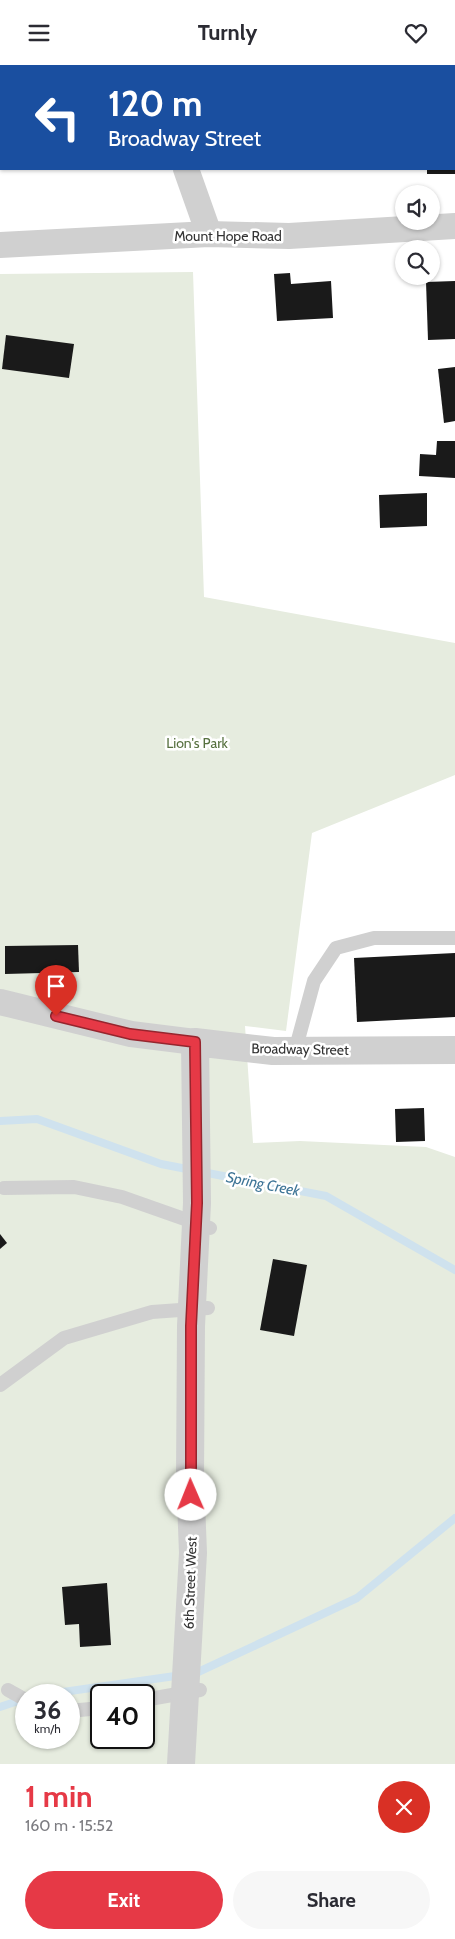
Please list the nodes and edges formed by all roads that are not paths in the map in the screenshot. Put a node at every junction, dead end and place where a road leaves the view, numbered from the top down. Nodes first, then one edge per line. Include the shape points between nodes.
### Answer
1 (186, 170) edge
2 (455, 226) edge
3 (209, 234) junction
4 (0, 245) edge
5 (455, 938) edge
6 (0, 1002) edge
7 (195, 1042) junction
8 (455, 1050) edge
9 (295, 1051) junction
10 (4, 1188) dead end
11 (203, 1226) junction
12 (200, 1309) junction
13 (0, 1385) edge
14 (8, 1690) dead end
15 (192, 1691) junction
16 (15, 1694) edge
17 (155, 1699) edge
18 (181, 1764) edge

1 - 3 street
2 - 3 street, Mount Hope Road via 288,237
3 - 4 street, Mount Hope Road
5 - 9 lane via 374,938 336,948 314,981
6 - 7 street, Broadway Street via 130,1034
7 - 9 street, Broadway Street
7 - 11 street, 6th Street West
8 - 9 street, Broadway Street
10 - 11 lane via 74,1187 122,1197
11 - 12 street, 6th Street West
12 - 13 lane via 152,1312 64,1338
12 - 15 street, 6th Street West via 190,1476
14 - 16 lane
15 - 17 lane
15 - 18 street, 6th Street West

